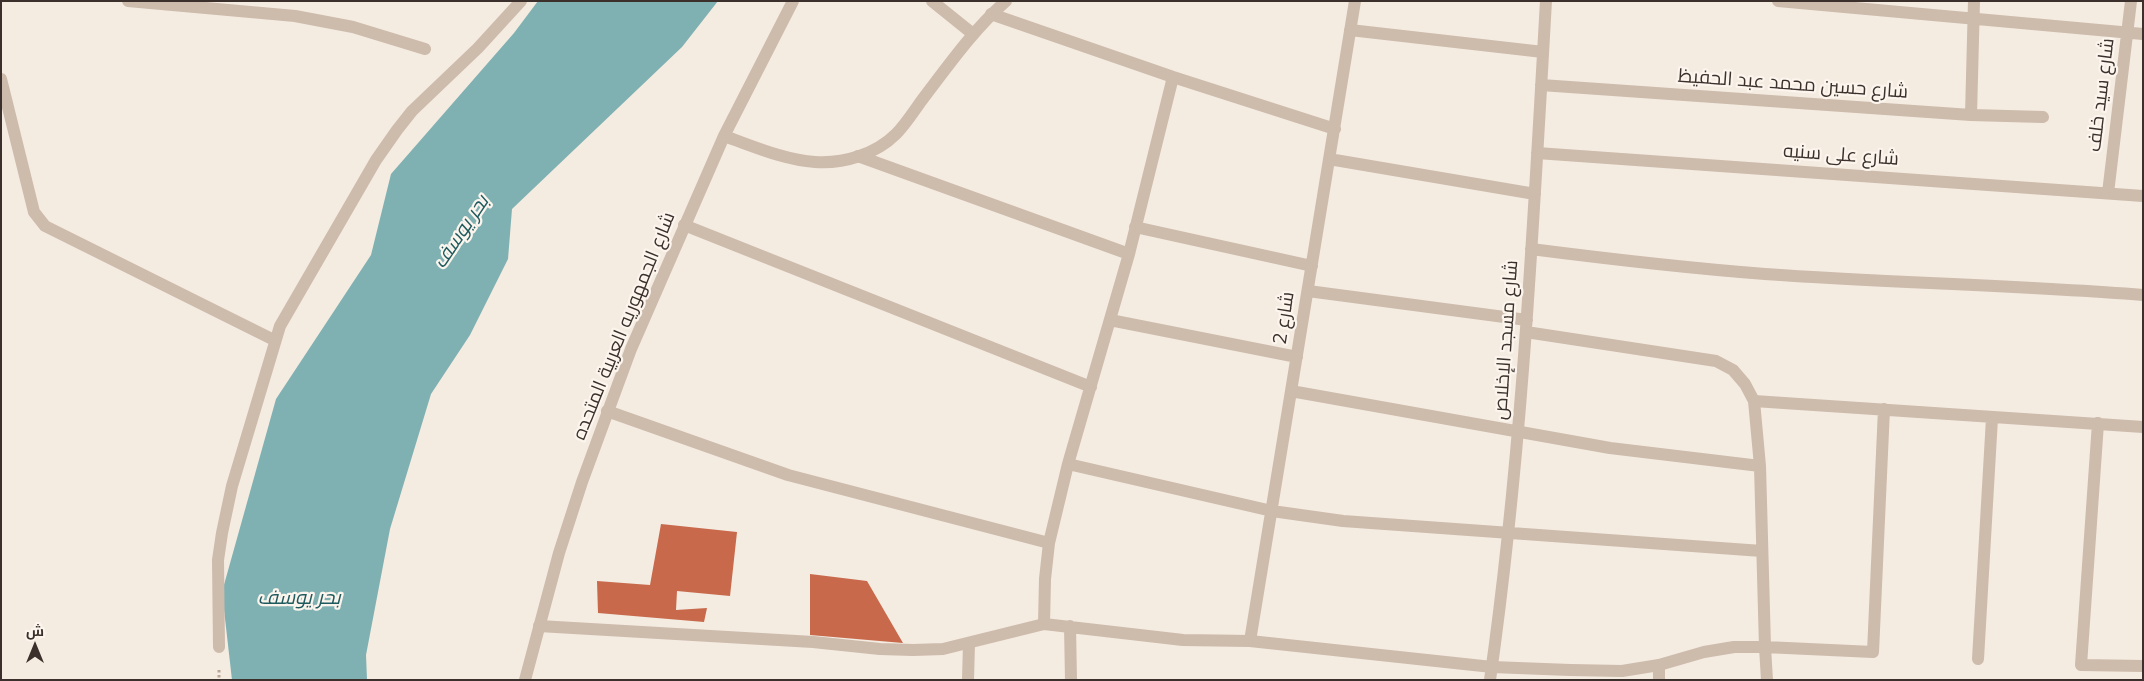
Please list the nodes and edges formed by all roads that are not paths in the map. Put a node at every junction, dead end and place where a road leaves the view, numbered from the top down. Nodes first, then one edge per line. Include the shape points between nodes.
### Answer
1 (128, 1) edge
2 (521, 1) edge
3 (793, 1) edge
4 (932, 1) edge
5 (1006, 1) edge
6 (1355, 1) edge
7 (1546, 1) edge
8 (1778, 1) edge
9 (1974, 1) edge
10 (2131, 1) edge
11 (161, 3) edge
12 (991, 14) junction
13 (1974, 18) junction
14 (1350, 30) junction
15 (2128, 33) junction
16 (973, 34) junction
17 (2143, 34) edge
18 (426, 48) dead end
19 (1543, 52) junction
20 (1173, 77) junction
21 (1, 79) edge
22 (1541, 85) junction
23 (1971, 115) junction
24 (2042, 117) dead end
25 (1334, 129) junction
26 (724, 136) junction
27 (1538, 153) junction
28 (858, 156) junction
29 (1329, 159) junction
30 (2108, 193) junction
31 (1535, 194) junction
32 (2143, 196) edge
33 (684, 225) junction
34 (1135, 227) junction
35 (1531, 249) junction
36 (1129, 254) junction
37 (1312, 266) junction
38 (1308, 291) junction
39 (2143, 296) edge
40 (1110, 320) junction
41 (1526, 326) junction
42 (274, 340) junction
43 (1297, 358) junction
44 (1091, 387) junction
45 (1291, 392) junction
46 (1754, 401) junction
47 (1884, 409) junction
48 (607, 411) junction
49 (1992, 418) junction
50 (2098, 423) junction
51 (2143, 426) edge
52 (1518, 431) junction
53 (1068, 464) junction
54 (1760, 466) junction
55 (1272, 510) junction
56 (1508, 532) junction
57 (1049, 544) junction
58 (1762, 551) junction
59 (1044, 624) junction
60 (538, 626) junction
61 (1070, 626) junction
62 (1250, 641) junction
63 (968, 643) junction
64 (219, 647) dead end
65 (1766, 647) junction
66 (1978, 659) dead end
67 (1659, 665) junction
68 (2143, 666) edge
69 (1491, 673) edge
70 (525, 680) edge
71 (968, 680) edge
72 (1072, 680) edge
73 (1659, 680) edge
74 (1767, 680) edge

1 - 11 street
2 - 42 street via 397,130 376,160
3 - 26 street, شارع الجمهوريه العربية المتحده
4 - 16 street
5 - 12 street
6 - 14 street, شارع 2
7 - 19 street, شارع مسجد الإخلاص
8 - 13 street
9 - 13 street
10 - 15 street, شارع سيد خلف
11 - 18 street via 295,16 353,27
12 - 16 street
12 - 20 street
13 - 15 street
13 - 23 street
14 - 19 street
14 - 25 street, شارع 2
15 - 17 street
15 - 30 street, شارع سيد خلف
16 - 28 street via 896,134 879,147
19 - 22 street, شارع مسجد الإخلاص
20 - 25 street
20 - 34 street
21 - 42 street via 34,212 45,226
22 - 23 street, شارع حسين محمد عبد الحفيظ
22 - 27 street, شارع مسجد الإخلاص
23 - 24 street, شارع حسين محمد عبد الحفيظ
25 - 29 street, شارع 2
26 - 28 street via 793,159 837,162
26 - 33 street, شارع الجمهوريه العربية المتحده
27 - 30 street, شارع على سنيه
27 - 31 street, شارع مسجد الإخلاص
28 - 36 street
29 - 31 street
29 - 37 street, شارع 2
30 - 32 street, شارع على سنيه
31 - 35 street, شارع مسجد الإخلاص
33 - 44 street
33 - 48 street, شارع الجمهوريه العربية المتحده
34 - 36 street
34 - 37 street
35 - 39 street via 1664,266 1767,274 2042,287
35 - 41 street, شارع مسجد الإخلاص
36 - 40 street
37 - 38 street, شارع 2
38 - 41 street
38 - 43 street, شارع 2
40 - 43 street
40 - 44 street
41 - 46 street via 1716,361 1733,370
41 - 52 street, شارع مسجد الإخلاص
42 - 64 street via 232,486 222,533 218,560
43 - 45 street, شارع 2
44 - 53 street
45 - 52 street
45 - 55 street, شارع 2
46 - 47 street
46 - 54 street
47 - 49 street
47 - 65 street via 1873,652
48 - 57 street via 788,475
48 - 60 street, شارع الجمهوريه العربية المتحده
49 - 50 street
49 - 66 street
50 - 51 street
50 - 68 street via 2081,665
52 - 54 street via 1610,448
52 - 56 street, شارع مسجد الإخلاص
53 - 55 street
53 - 57 street
54 - 58 street
55 - 56 street via 1343,521
55 - 62 street, شارع 2
56 - 58 street
56 - 69 street, شارع مسجد الإخلاص
57 - 59 street via 1044,579
58 - 65 street
59 - 61 street
59 - 63 street
60 - 63 street via 880,649 943,649
60 - 70 street, شارع الجمهوريه العربية المتحده
61 - 62 street via 1182,640
61 - 72 street
62 - 69 street
63 - 71 street
65 - 67 street via 1734,647 1704,652
65 - 74 street
67 - 69 street via 1622,671
67 - 73 street

